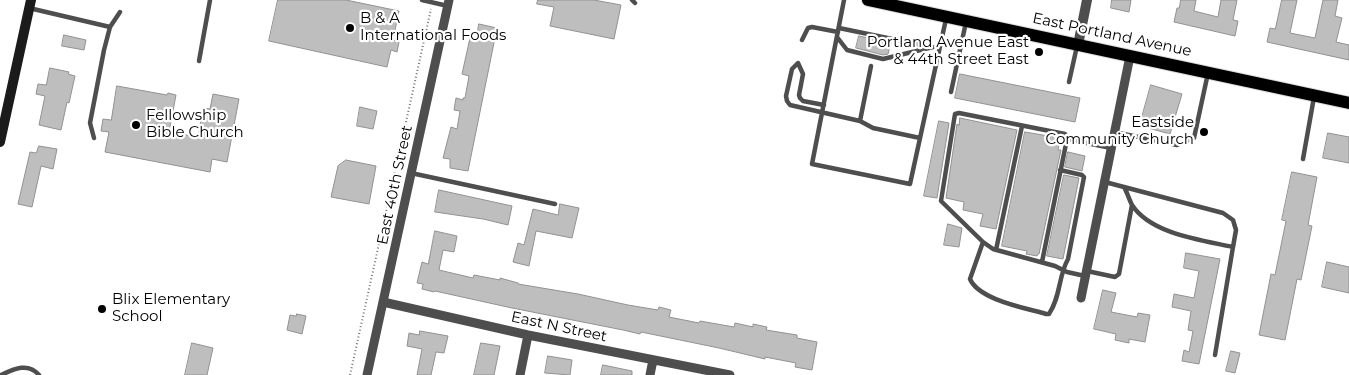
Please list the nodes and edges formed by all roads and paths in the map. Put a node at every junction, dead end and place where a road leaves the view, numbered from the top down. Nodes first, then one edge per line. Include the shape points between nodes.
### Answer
1 (210, 0) edge
2 (422, 0) edge
3 (844, 0) edge
4 (868, 0) edge
5 (1087, 0) edge
6 (433, 3) junction
7 (449, 3) edge
8 (30, 4) edge
9 (120, 12) dead end
10 (946, 17) junction
11 (966, 21) junction
12 (110, 27) junction
13 (838, 32) junction
14 (802, 40) dead end
15 (1078, 45) junction
16 (936, 48) junction
17 (1130, 56) junction
18 (198, 61) dead end
19 (871, 66) dead end
20 (1208, 73) junction
21 (1069, 82) dead end
22 (951, 92) dead end
23 (1314, 96) junction
24 (1349, 103) edge
25 (824, 105) junction
26 (822, 113) junction
27 (860, 121) junction
28 (1022, 126) junction
29 (1114, 132) junction
30 (94, 138) dead end
31 (920, 138) junction
32 (1067, 138) junction
33 (0, 142) edge
34 (1111, 148) junction
35 (1303, 159) dead end
36 (1060, 170) junction
37 (411, 173) junction
38 (1104, 181) junction
39 (1124, 187) junction
40 (555, 204) dead end
41 (1132, 205) junction
42 (983, 242) junction
43 (1233, 247) junction
44 (996, 250) junction
45 (1042, 262) junction
46 (1062, 269) junction
47 (1086, 273) junction
48 (1081, 298) dead end
49 (383, 302) junction
50 (528, 335) junction
51 (1214, 355) dead end
52 (653, 360) junction
53 (1, 375) edge
54 (39, 375) edge
55 (350, 375) edge
56 (367, 375) edge
57 (520, 375) edge
58 (650, 375) edge
59 (730, 375) edge

1 - 18 lane
2 - 6 lane
3 - 13 lane
4 - 10 main road, East Portland Avenue
5 - 15 street
6 - 7 lane
6 - 55 path
7 - 37 street, East 40th Street
8 - 12 lane
8 - 33 main road
9 - 12 lane
10 - 11 main road, East Portland Avenue
10 - 16 lane
11 - 15 main road, East Portland Avenue
11 - 22 lane
12 - 30 lane via 90,123
13 - 14 lane via 808,28
13 - 16 lane
13 - 16 lane via 847,50 884,58
13 - 25 lane
15 - 17 main road, East Portland Avenue
15 - 21 lane
16 - 31 lane
17 - 20 main road, East Portland Avenue
17 - 29 street
19 - 27 lane
20 - 23 main road, East Portland Avenue
20 - 29 lane via 1194,138 1177,145
23 - 24 main road, East Portland Avenue
23 - 35 lane
25 - 26 lane
25 - 26 lane via 800,98 802,74 798,63 792,69 787,101 794,107
26 - 27 lane
26 - 31 lane via 812,164 910,184
27 - 31 lane via 873,128
28 - 32 lane via 1065,134
28 - 42 lane via 955,114 940,201
28 - 44 lane
29 - 34 street
32 - 34 lane
32 - 36 lane
34 - 38 street
36 - 45 lane
36 - 46 lane via 1084,177 1068,258
37 - 40 lane
37 - 49 street, East 40th Street
38 - 39 lane
38 - 47 street
39 - 41 lane
39 - 43 lane via 1223,213 1233,220 1236,230
41 - 43 lane via 1151,222 1172,233
41 - 47 lane via 1119,274 1114,277
42 - 44 lane
42 - 46 lane via 970,279 976,288 999,300 1050,314 1057,299
43 - 51 lane
44 - 45 lane
45 - 46 lane
46 - 47 lane
47 - 48 street
49 - 50 street, East N Street
49 - 56 street, East 40th Street
50 - 52 street, East N Street
50 - 57 street
52 - 58 street
52 - 59 street, East N Street
53 - 54 lane via 15,368 28,367

